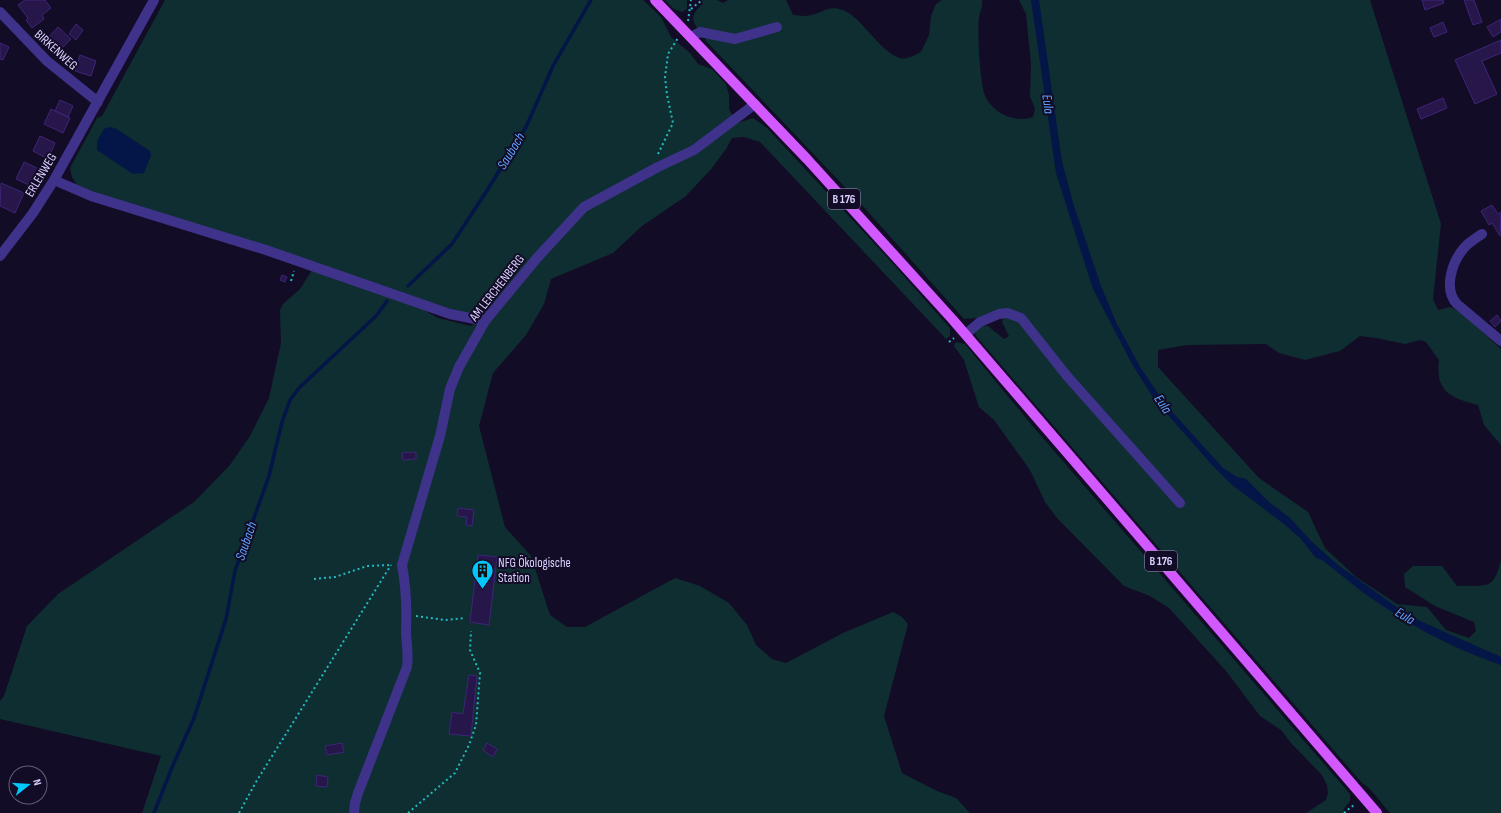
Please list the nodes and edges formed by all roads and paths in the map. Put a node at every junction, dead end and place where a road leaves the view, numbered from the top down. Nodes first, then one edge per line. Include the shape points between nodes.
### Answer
1 (154, 0) edge
2 (655, 0) edge
3 (691, 0) edge
4 (702, 0) edge
5 (690, 10) junction
6 (0, 12) edge
7 (777, 27) dead end
8 (683, 29) junction
9 (691, 37) junction
10 (98, 102) junction
11 (755, 104) junction
12 (658, 167) junction
13 (54, 180) junction
14 (1482, 234) dead end
15 (0, 256) edge
16 (485, 321) junction
17 (966, 334) junction
18 (1501, 341) edge
19 (1180, 503) dead end
20 (391, 565) junction
21 (402, 565) junction
22 (314, 579) dead end
23 (407, 615) junction
24 (465, 618) dead end
25 (471, 631) dead end
26 (1363, 797) junction
27 (240, 813) edge
28 (354, 813) edge
29 (408, 813) edge
30 (1344, 813) edge
31 (1377, 813) edge

1 - 10 street, ERLENWEG
2 - 8 main road, B 176
3 - 5 path
4 - 5 path
5 - 8 path via 690,18
6 - 10 street, BIRKENWEG via 47,61
7 - 9 street via 740,39 700,32
8 - 9 main road, B 176
8 - 12 path via 668,54 665,77 673,123 656,158
9 - 11 main road, B 176
10 - 13 street, ERLENWEG
11 - 12 street, AM LERCHENBERG via 694,150
11 - 17 main road, B 176
12 - 16 street, AM LERCHENBERG via 584,207 537,258
13 - 15 street, ERLENWEG
13 - 16 street via 91,196 266,250 450,314
14 - 18 street via 1464,247 1454,265 1449,301
16 - 21 street, AM LERCHENBERG via 459,366 450,389 440,436
17 - 19 street via 980,322 999,314 1007,312 1021,318 1067,376
17 - 26 main road, B 176
20 - 21 path
20 - 22 path via 367,566 336,577
20 - 27 path via 256,782
21 - 23 street, AM LERCHENBERG
23 - 24 path via 445,620
23 - 28 street, AM LERCHENBERG via 406,667 354,803
25 - 29 path via 470,650 480,673 476,724 469,745 455,773
26 - 30 path
26 - 31 main road, B 176

